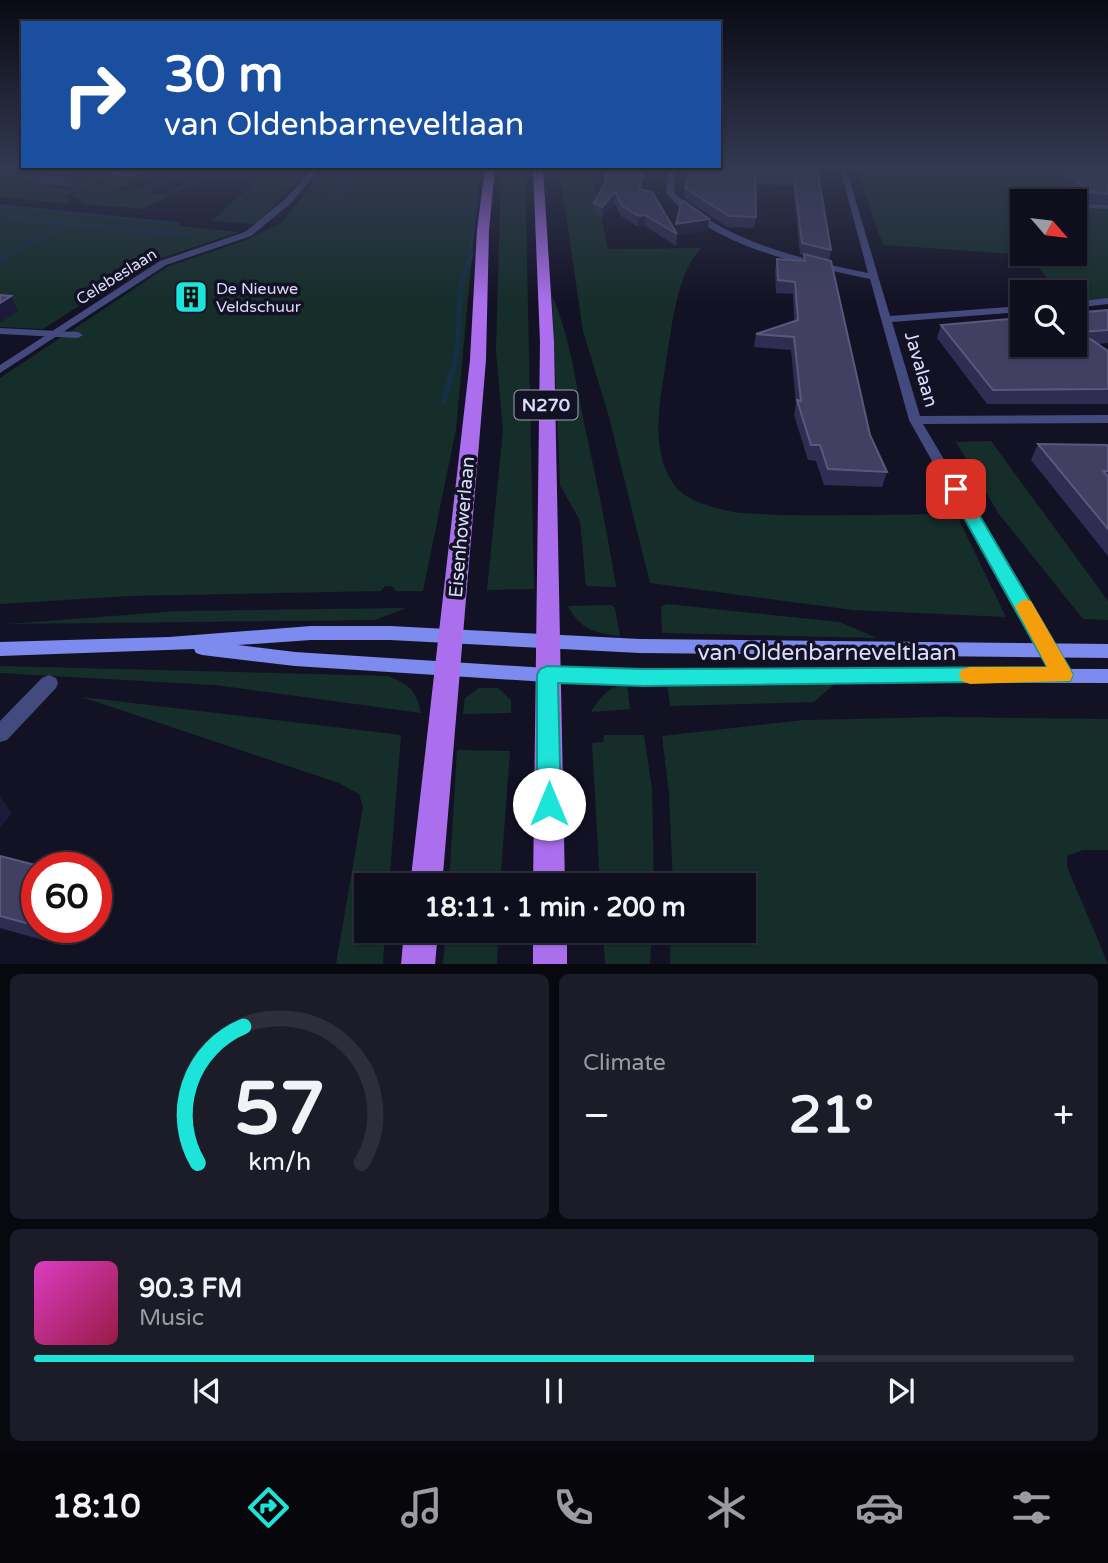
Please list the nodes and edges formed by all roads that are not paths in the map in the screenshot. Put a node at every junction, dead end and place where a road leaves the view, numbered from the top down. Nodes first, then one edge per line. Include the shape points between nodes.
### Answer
1 (274, 213) edge
2 (485, 213) edge
3 (540, 213) edge
4 (691, 213) edge
5 (856, 213) edge
6 (874, 277) junction
7 (1108, 301) edge
8 (1087, 303) edge
9 (1010, 310) edge
10 (886, 319) junction
11 (0, 331) edge
12 (57, 333) junction
13 (78, 335) dead end
14 (0, 370) edge
15 (1108, 419) edge
16 (915, 420) junction
17 (449, 635) junction
18 (548, 642) junction
19 (169, 644) junction
20 (0, 649) edge
21 (1049, 650) junction
22 (1108, 651) edge
23 (446, 667) junction
24 (547, 675) junction
25 (1062, 675) junction
26 (1108, 676) edge
27 (49, 682) dead end
28 (0, 734) edge
29 (427, 873) edge
30 (549, 873) edge
31 (420, 943) edge
32 (550, 943) edge
33 (418, 964) edge
34 (550, 964) edge

1 - 12 street, Celebeslaan via 248,234 163,263
2 - 17 main road, Eisenhowerlaan via 478,360
3 - 18 main road, N270 via 547,342
4 - 6 street via 787,257
5 - 6 street, Javalaan
6 - 10 street, Javalaan
7 - 8 street
9 - 10 street
10 - 16 street, Javalaan
11 - 12 street
12 - 13 street
12 - 14 street, Celebeslaan
15 - 16 street
16 - 21 street, Javalaan
17 - 18 main road, van Oldenbarneveltlaan
17 - 19 main road, van Oldenbarneveltlaan via 311,633
17 - 23 main road, Eisenhowerlaan
18 - 21 main road, van Oldenbarneveltlaan
18 - 24 main road, N270
19 - 20 main road
19 - 23 main road, van Oldenbarneveltlaan via 295,659
21 - 22 main road, van Oldenbarneveltlaan
21 - 25 street, Javalaan
23 - 24 main road, van Oldenbarneveltlaan
23 - 29 main road, Eisenhowerlaan
24 - 25 main road, van Oldenbarneveltlaan
24 - 30 main road, N270
25 - 26 main road, van Oldenbarneveltlaan
27 - 28 street
31 - 33 main road
32 - 34 main road

